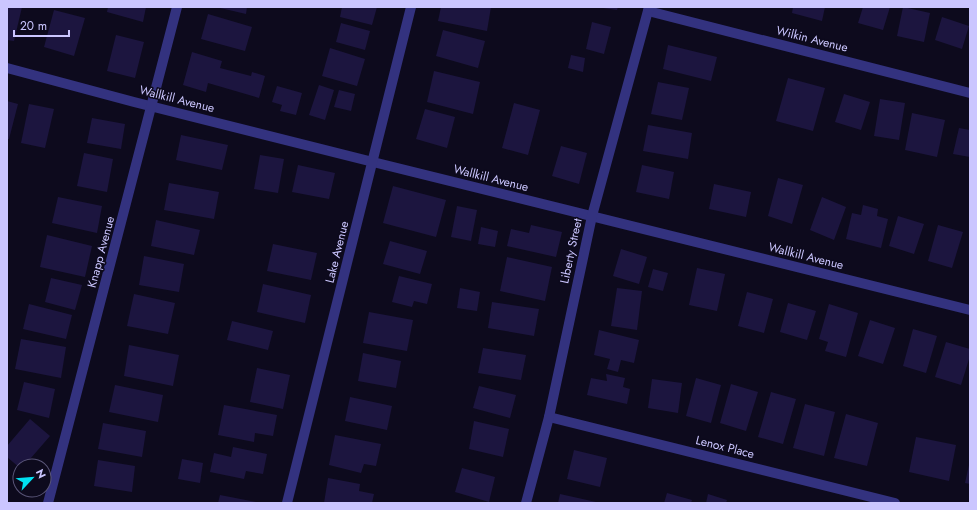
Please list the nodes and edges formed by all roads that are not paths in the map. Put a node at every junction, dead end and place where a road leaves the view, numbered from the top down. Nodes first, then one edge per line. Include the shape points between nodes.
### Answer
1 (177, 7) edge
2 (411, 7) edge
3 (648, 9) edge
4 (7, 68) edge
5 (970, 93) edge
6 (152, 106) junction
7 (373, 162) junction
8 (592, 216) junction
9 (970, 310) edge
10 (548, 417) junction
11 (48, 503) edge
12 (287, 503) edge
13 (526, 503) edge
14 (895, 503) edge

1 - 6 street, Knapp Avenue
2 - 7 street, Lake Avenue
3 - 5 street, Wilkin Avenue
3 - 8 street, Liberty Street
4 - 6 street, Wallkill Avenue
6 - 7 street, Wallkill Avenue
6 - 11 street, Knapp Avenue
7 - 8 street, Wallkill Avenue
7 - 12 street, Lake Avenue
8 - 9 street, Wallkill Avenue
8 - 10 street, Liberty Street
10 - 13 street, Liberty Street
10 - 14 street, Lenox Place

